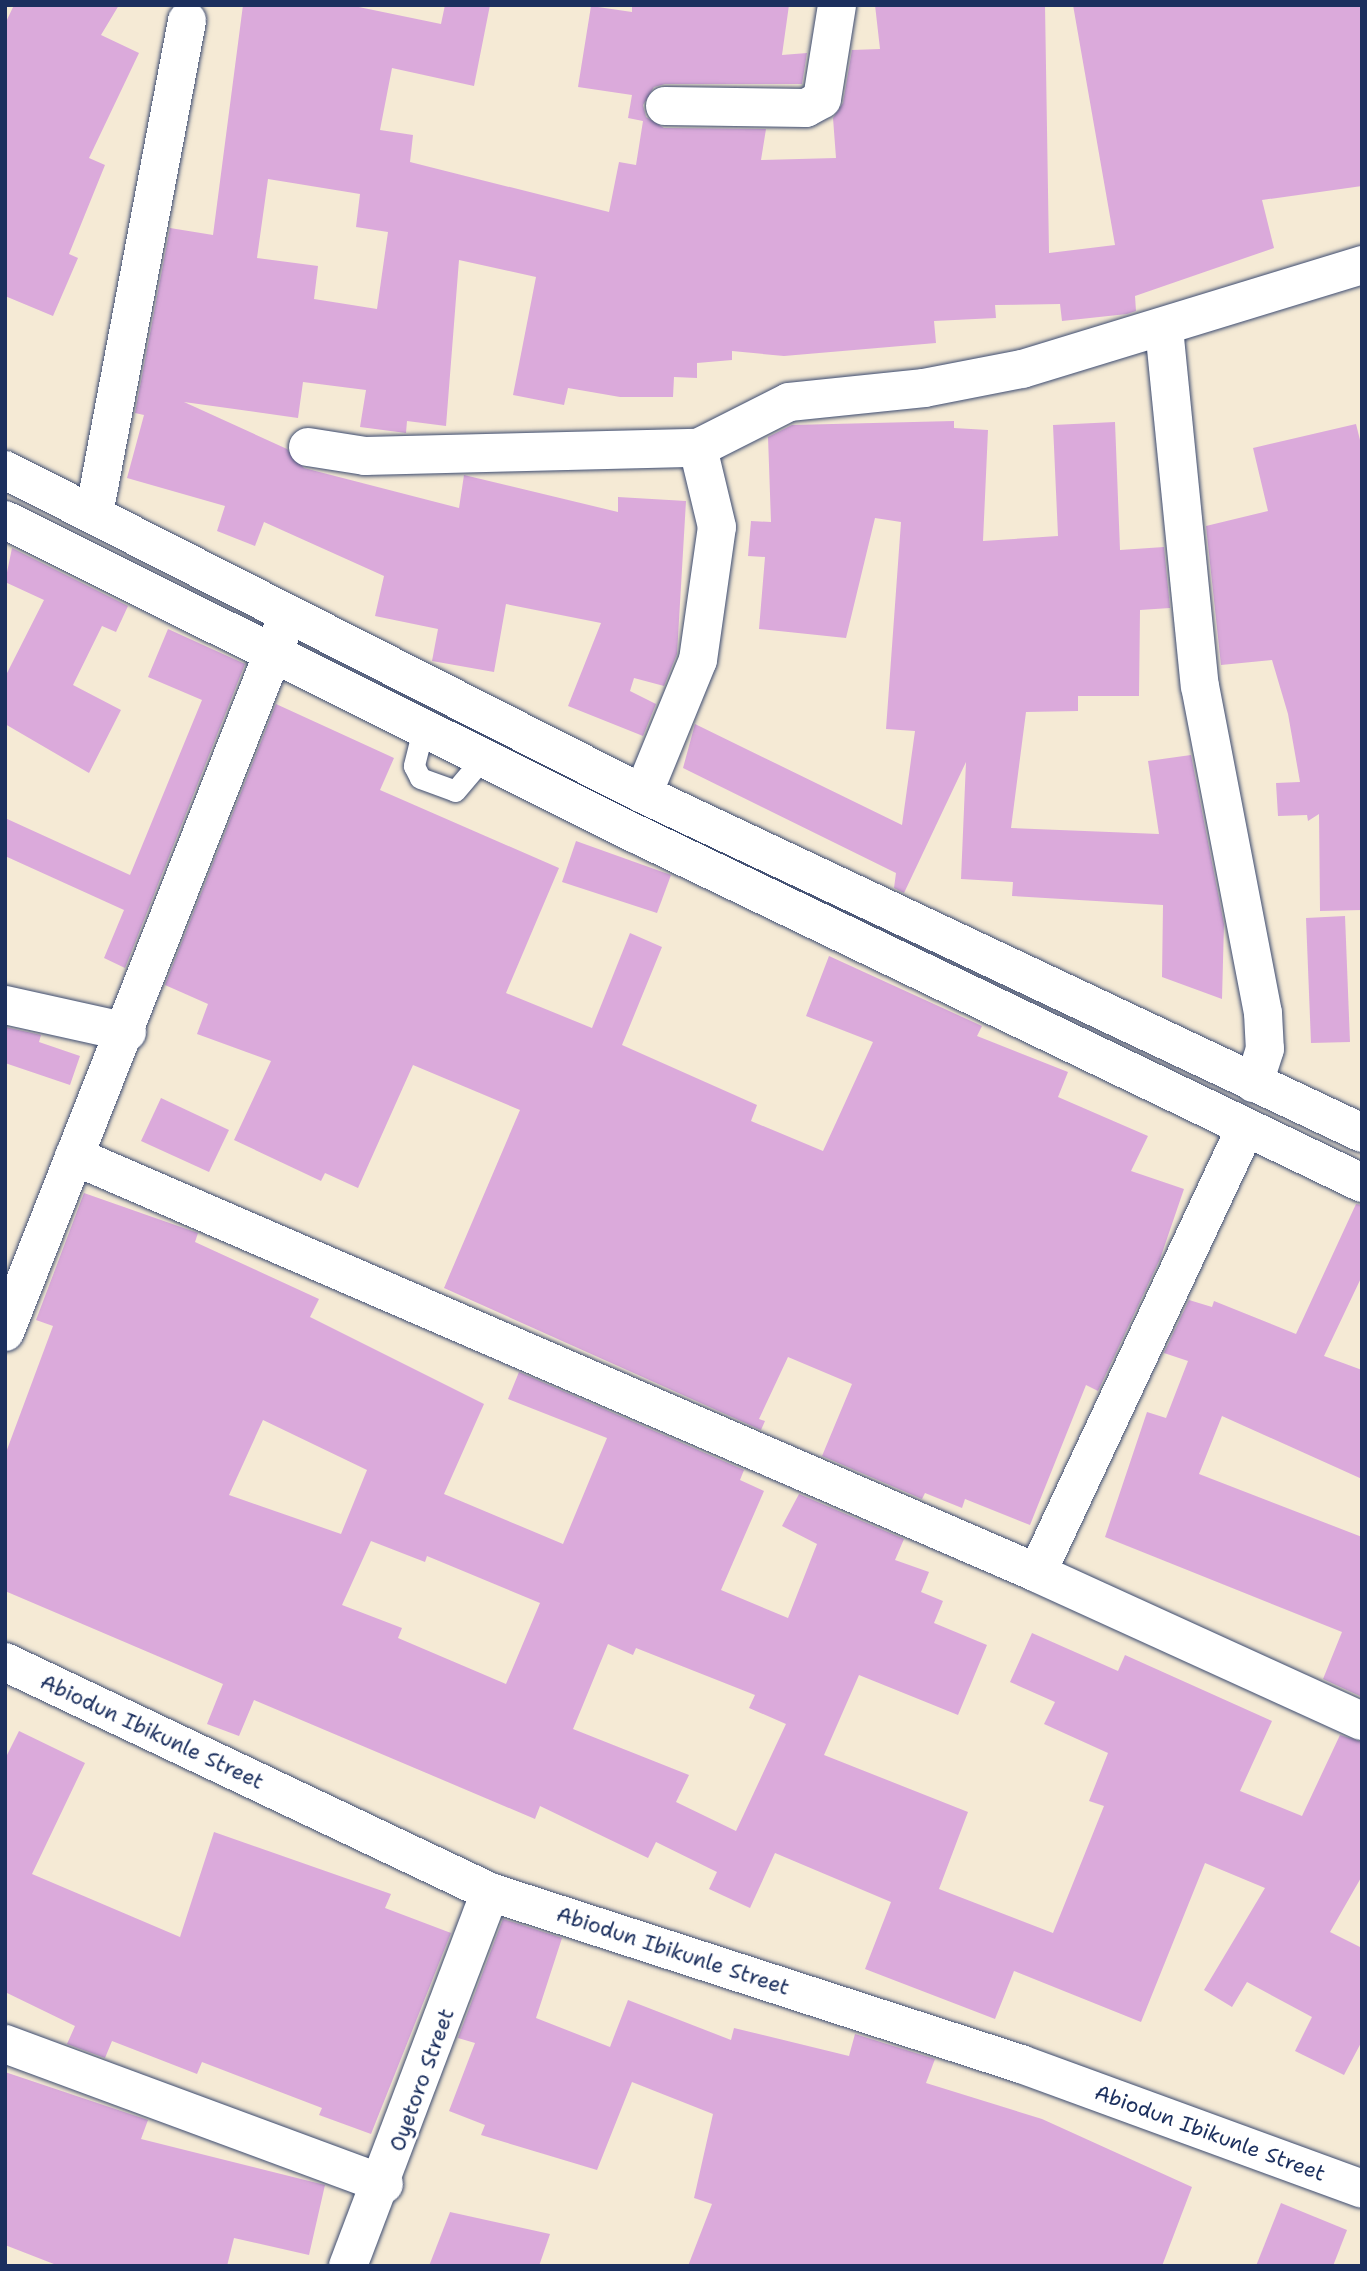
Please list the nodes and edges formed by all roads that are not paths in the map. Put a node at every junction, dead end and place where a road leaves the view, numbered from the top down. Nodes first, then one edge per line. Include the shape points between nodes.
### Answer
1 (837, 5) edge
2 (187, 21) dead end
3 (665, 106) dead end
4 (1362, 265) edge
5 (1164, 328) junction
6 (308, 447) dead end
7 (698, 448) junction
8 (5, 470) edge
9 (94, 514) junction
10 (5, 520) edge
11 (288, 615) junction
12 (275, 652) junction
13 (643, 794) junction
14 (5, 1004) edge
15 (127, 1032) junction
16 (1254, 1083) junction
17 (1244, 1130) junction
18 (1362, 1133) edge
19 (74, 1156) junction
20 (1362, 1183) edge
21 (5, 1332) edge
22 (1037, 1573) junction
23 (5, 1662) edge
24 (1362, 1721) edge
25 (490, 1892) junction
26 (5, 2045) edge
27 (384, 2183) junction
28 (1362, 2189) edge
29 (348, 2266) edge

1 - 3 street via 822,99 806,108
2 - 9 street via 110,405
4 - 5 street
5 - 7 street via 1022,369 924,388 789,402
5 - 16 street via 1200,686 1263,1013 1265,1049
6 - 7 street via 365,456
7 - 13 street via 717,527 698,660
8 - 9 street
9 - 11 street
10 - 12 street
11 - 12 street
11 - 13 street
12 - 15 street
12 - 17 street via 482,759
13 - 16 street
14 - 15 street
15 - 19 street
16 - 18 street
17 - 20 street
17 - 22 street
19 - 21 street
19 - 22 street
22 - 24 street
23 - 25 street, Abiodun Ibikunle Street
25 - 27 street, Oyetoro Street
25 - 28 street, Abiodun Ibikunle Street via 1021,2064
26 - 27 street
27 - 29 street, Oyetoro Street

